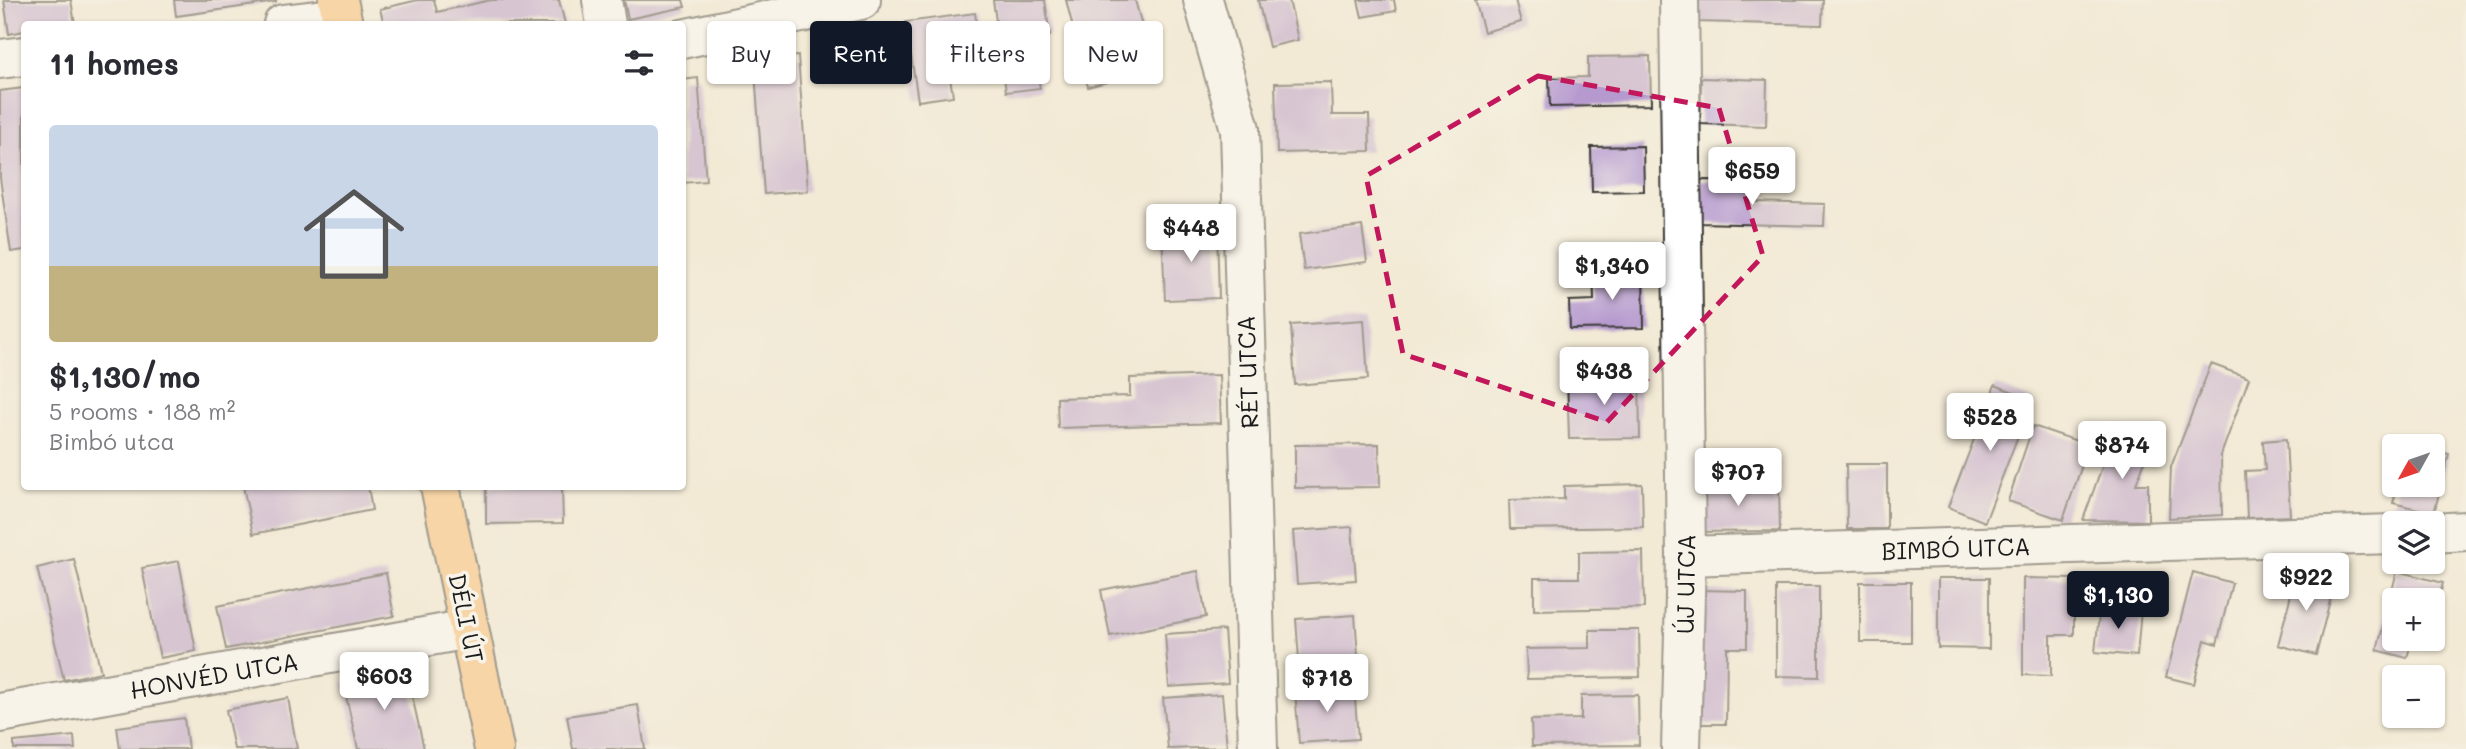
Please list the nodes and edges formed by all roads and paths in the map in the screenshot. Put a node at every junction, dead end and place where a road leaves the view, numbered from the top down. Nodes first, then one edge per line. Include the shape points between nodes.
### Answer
1 (602, 0) edge
2 (861, 0) edge
3 (1203, 0) edge
4 (1679, 0) edge
5 (340, 14) edge
6 (300, 21) edge
7 (606, 21) edge
8 (686, 38) edge
9 (21, 56) edge
10 (0, 59) edge
11 (441, 490) edge
12 (2466, 531) edge
13 (2445, 532) edge
14 (2382, 534) edge
15 (1686, 556) junction
16 (469, 629) junction
17 (0, 713) edge
18 (494, 749) edge
19 (1258, 749) edge
20 (1681, 749) edge

1 - 7 street
2 - 8 street
3 - 19 street, RÉT UTCA via 1240,130
4 - 15 street, ÚJ UTCA
5 - 6 street
9 - 10 street
11 - 16 main road, DÉLI ÚT
12 - 13 street
14 - 15 street, BIMBÓ UTCA
15 - 20 street, ÚJ UTCA
16 - 17 street, HONVÉD UTCA
16 - 18 main road, DÉLI ÚT

